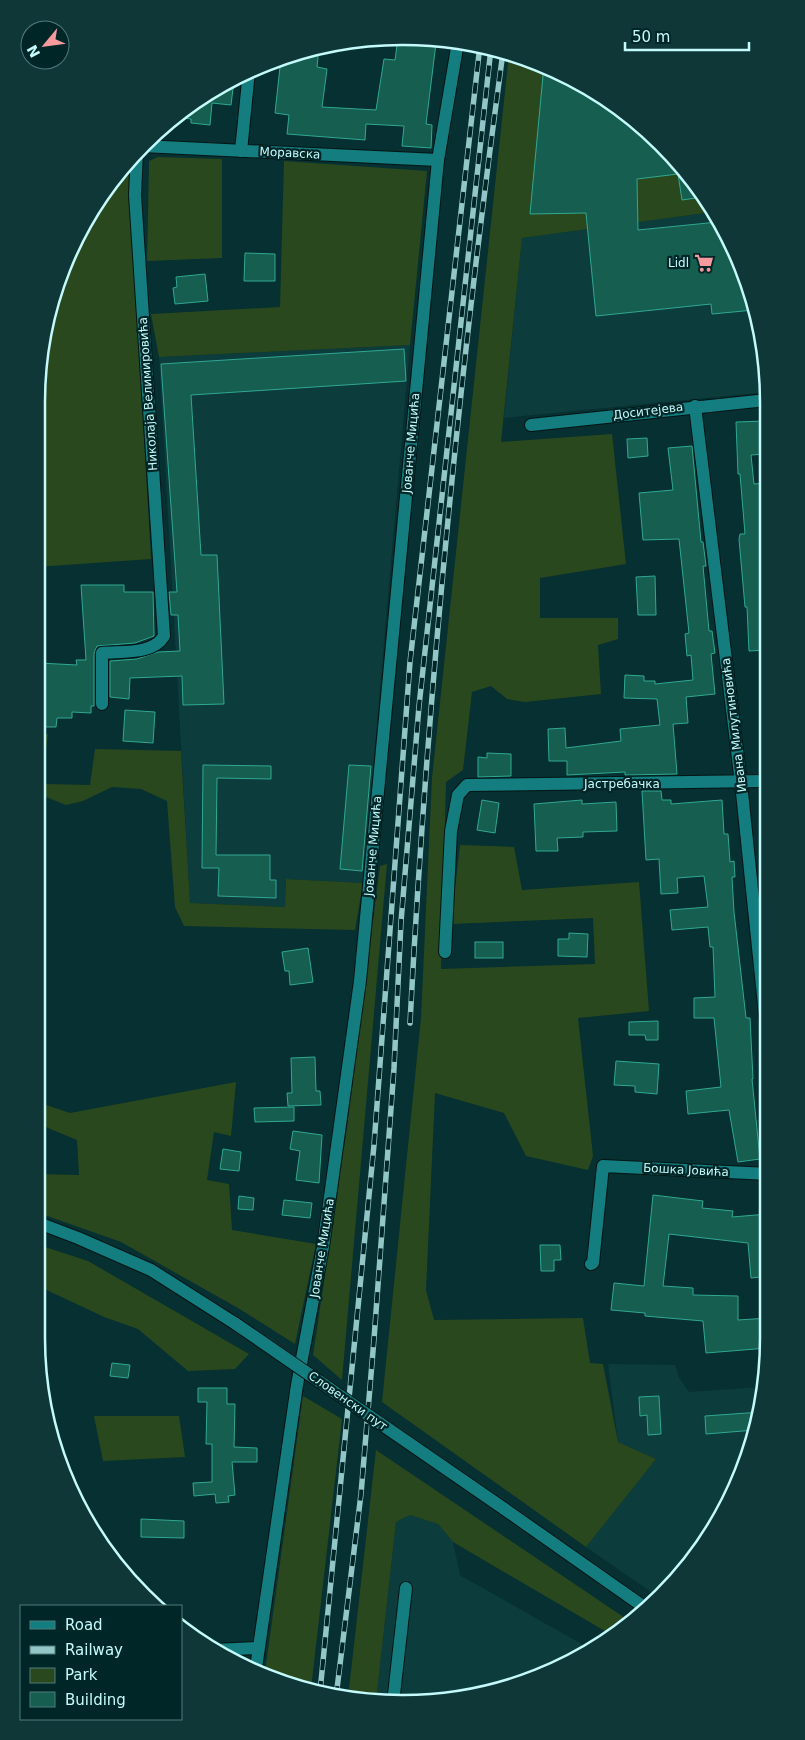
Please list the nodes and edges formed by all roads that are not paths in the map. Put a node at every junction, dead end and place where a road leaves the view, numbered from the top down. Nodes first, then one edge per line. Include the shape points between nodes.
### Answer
1 (457, 49) edge
2 (248, 80) edge
3 (154, 146) edge
4 (241, 150) junction
5 (438, 160) junction
6 (136, 164) edge
7 (760, 401) edge
8 (696, 406) junction
9 (531, 425) dead end
10 (102, 704) dead end
11 (760, 782) edge
12 (741, 783) junction
13 (445, 952) dead end
14 (760, 967) edge
15 (760, 1174) edge
16 (45, 1225) edge
17 (591, 1264) dead end
18 (406, 1588) dead end
19 (640, 1604) edge
20 (258, 1648) junction
21 (228, 1649) edge
22 (256, 1664) edge
23 (395, 1695) edge

1 - 5 street, Јованче Мицића
2 - 4 street
3 - 4 street, Моравска
4 - 5 street, Моравска
5 - 20 street, Јованче Мицића via 360,982 323,1247 297,1384
6 - 10 street, Николаја Велимировића via 135,194 164,636 158,645 149,648 102,653
7 - 8 street, Доситејева
8 - 9 street, Доситејева
8 - 12 street, Ивана Милутиновића
11 - 12 street, Јастребачка
12 - 13 street, Јастребачка via 467,785 458,795 451,831
12 - 14 street, Ивана Милутиновића
15 - 17 street, Бошка Јовића via 603,1166
16 - 19 street, Словенски пут, bridge via 150,1270 236,1324
18 - 23 street
20 - 21 street
20 - 22 street, Јованче Мицића

